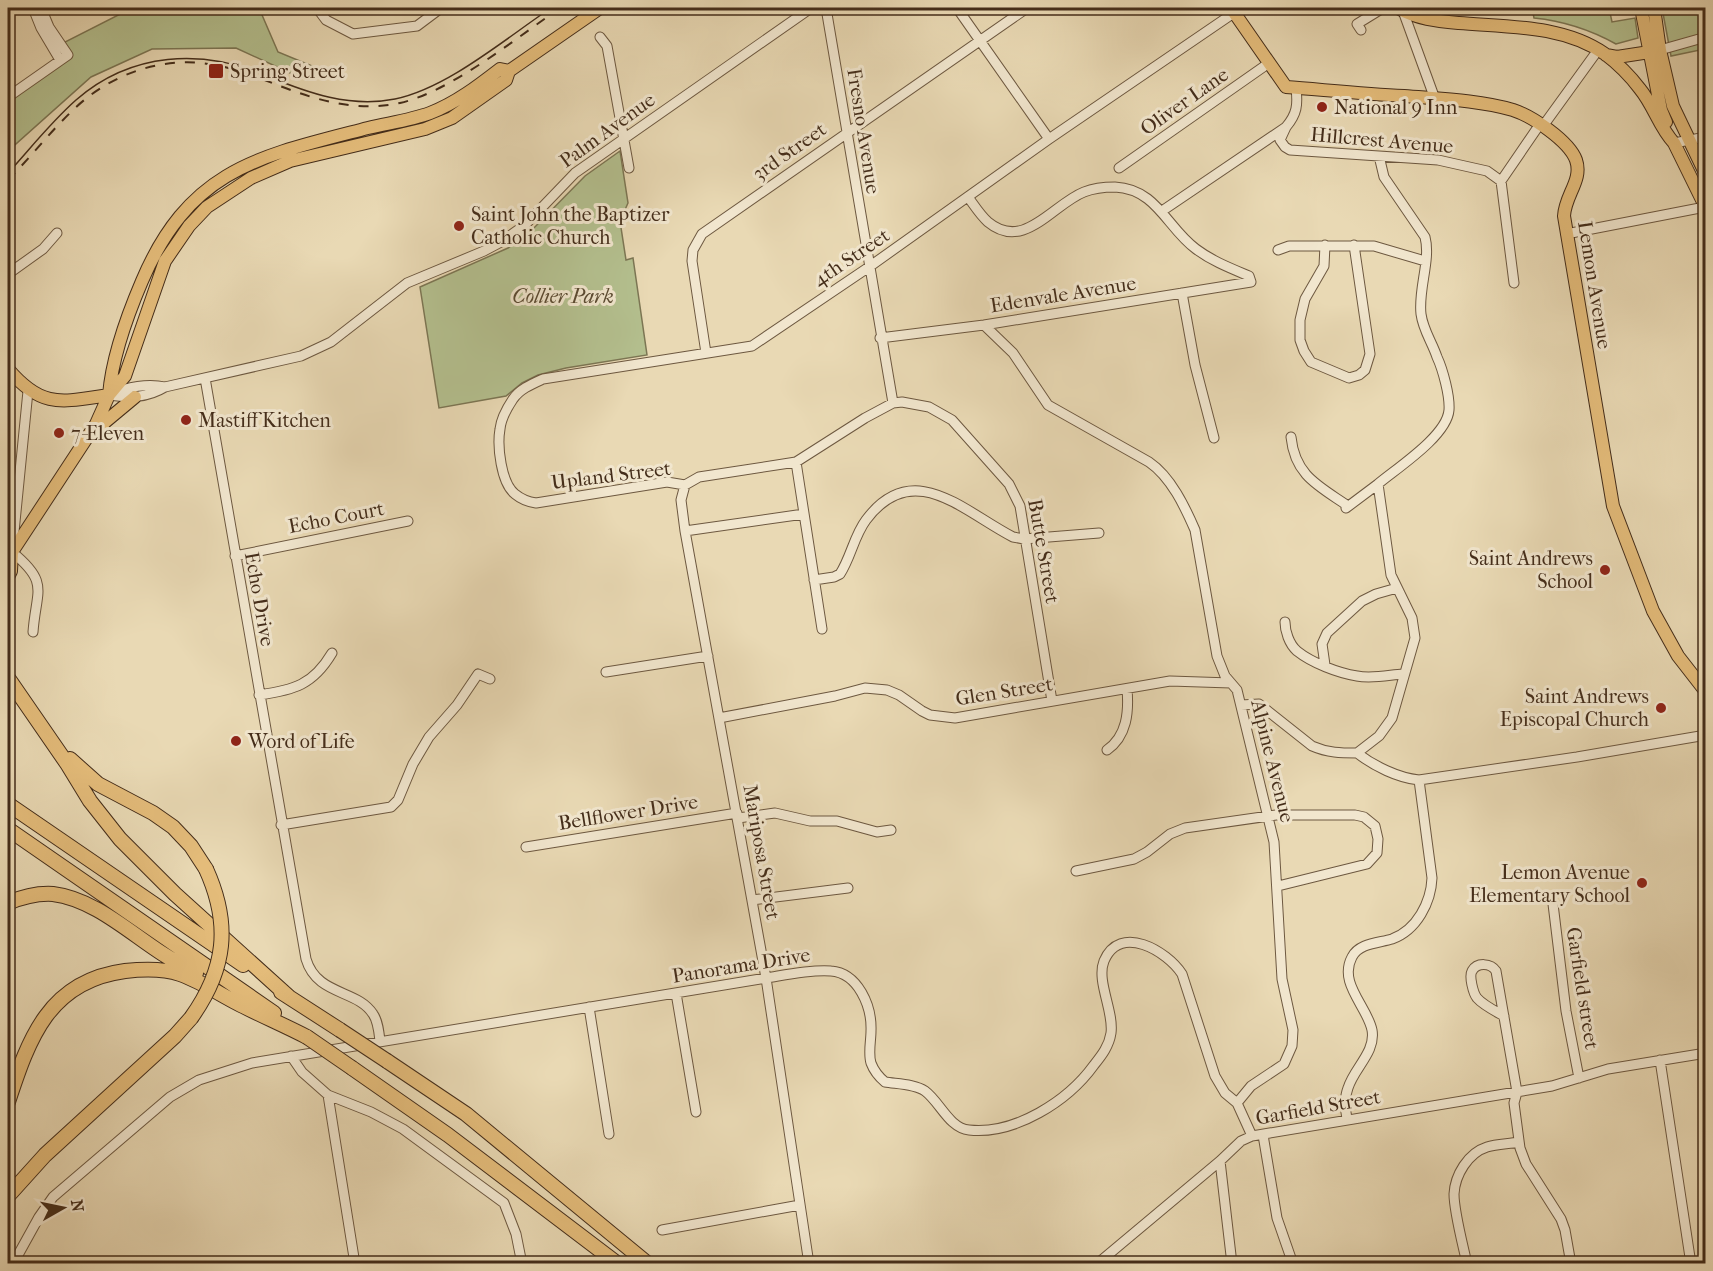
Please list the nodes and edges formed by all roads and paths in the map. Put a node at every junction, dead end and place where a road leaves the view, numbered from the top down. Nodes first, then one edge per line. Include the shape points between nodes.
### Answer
1 (33, 8) edge
2 (41, 8) edge
3 (317, 8) edge
4 (441, 8) edge
5 (600, 8) edge
6 (811, 8) edge
7 (826, 8) edge
8 (957, 8) edge
9 (1027, 8) edge
10 (1383, 8) edge
11 (1641, 8) edge
12 (1654, 8) edge
13 (1235, 9) edge
14 (1400, 9) edge
15 (1361, 30) dead end
16 (600, 37) dead end
17 (1706, 37) edge
18 (980, 40) junction
19 (1654, 51) junction
20 (1602, 53) junction
21 (64, 57) junction
22 (1269, 63) junction
23 (509, 71) junction
24 (1296, 88) junction
25 (8, 97) edge
26 (1435, 99) junction
27 (1541, 125) junction
28 (1286, 127) junction
29 (846, 133) junction
30 (1706, 137) edge
31 (624, 139) junction
32 (1049, 139) junction
33 (1689, 140) junction
34 (1674, 143) junction
35 (1379, 156) junction
36 (629, 168) dead end
37 (1119, 168) dead end
38 (1706, 175) edge
39 (1501, 181) junction
40 (968, 196) junction
41 (1705, 207) edge
42 (1162, 211) junction
43 (57, 233) dead end
44 (1566, 234) junction
45 (1324, 245) junction
46 (1354, 245) junction
47 (1278, 250) dead end
48 (1425, 261) junction
49 (869, 267) junction
50 (8, 274) edge
51 (143, 281) junction
52 (1514, 283) dead end
53 (156, 287) junction
54 (1182, 293) junction
55 (984, 325) junction
56 (880, 338) junction
57 (706, 353) junction
58 (8, 369) edge
59 (205, 378) junction
60 (165, 387) junction
61 (28, 391) junction
62 (109, 395) junction
63 (135, 398) junction
64 (893, 403) junction
65 (1291, 437) dead end
66 (1214, 438) dead end
67 (85, 440) junction
68 (796, 462) junction
69 (505, 478) joint
70 (685, 484) junction
71 (1378, 484) junction
72 (804, 514) junction
73 (408, 521) dead end
74 (685, 531) junction
75 (1099, 533) dead end
76 (1024, 538) junction
77 (10, 553) edge
78 (235, 556) junction
79 (8, 577) edge
80 (814, 580) junction
81 (1397, 588) junction
82 (1285, 622) dead end
83 (822, 629) dead end
84 (33, 633) dead end
85 (332, 653) dead end
86 (708, 656) junction
87 (1325, 665) junction
88 (606, 672) dead end
89 (1403, 674) junction
90 (8, 678) edge
91 (490, 679) dead end
92 (1231, 683) junction
93 (1127, 689) junction
94 (1706, 692) edge
95 (259, 695) junction
96 (1052, 701) junction
97 (1241, 705) junction
98 (719, 718) junction
99 (1706, 735) edge
100 (49, 738) junction
101 (1107, 750) dead end
102 (1357, 753) junction
103 (1419, 780) junction
104 (8, 804) edge
105 (737, 816) junction
106 (1268, 816) junction
107 (281, 825) junction
108 (8, 830) edge
109 (891, 830) dead end
110 (526, 847) dead end
111 (1076, 871) dead end
112 (1278, 886) junction
113 (848, 888) dead end
114 (753, 900) junction
115 (8, 903) edge
116 (1552, 904) dead end
117 (766, 978) junction
118 (676, 993) junction
119 (289, 996) junction
120 (589, 1007) junction
121 (1504, 1016) junction
122 (307, 1037) junction
123 (380, 1041) junction
124 (1706, 1053) edge
125 (291, 1056) junction
126 (1660, 1060) junction
127 (1579, 1078) junction
128 (1517, 1092) junction
129 (328, 1095) junction
130 (8, 1102) edge
131 (1237, 1103) junction
132 (696, 1112) dead end
133 (1347, 1119) junction
134 (609, 1134) dead end
135 (1263, 1135) junction
136 (1252, 1136) junction
137 (1519, 1142) junction
138 (1220, 1161) junction
139 (8, 1196) edge
140 (800, 1205) junction
141 (662, 1230) dead end
142 (1230, 1262) edge
143 (14, 1263) edge
144 (355, 1263) edge
145 (522, 1263) edge
146 (618, 1263) edge
147 (648, 1263) edge
148 (809, 1263) edge
149 (1097, 1263) edge
150 (1293, 1263) edge
151 (1467, 1263) edge
152 (1570, 1263) edge
153 (1691, 1263) edge

1 - 21 street via 41,28
2 - 21 street
3 - 4 street via 326,20 354,34 417,26
5 - 23 main road
6 - 31 street, Palm Avenue
7 - 29 street, Fresno Avenue
8 - 18 street
9 - 18 street, 3rd Street
10 - 15 street via 1357,24
11 - 19 main road
12 - 19 main road
13 - 22 main road
13 - 32 street, 4th Street
14 - 20 main road via 1430,20 1536,29 1581,41
14 - 26 street
16 - 31 street via 607,46
17 - 19 street
18 - 29 street, 3rd Street
18 - 32 street
19 - 20 main road via 1617,57
19 - 33 main road
19 - 34 main road via 1661,110
20 - 27 street
20 - 34 main road via 1641,89
21 - 25 street
22 - 24 main road via 1286,87
22 - 37 street, Oliver Lane
23 - 51 main road via 500,69 467,94 429,113 296,146 237,169 214,183 171,228
23 - 53 main road via 506,80 452,118 424,129 298,158 251,178 207,207 189,225 165,261
24 - 26 main road, Lemon Avenue
24 - 28 street, Hillcrest Avenue via 1297,109
26 - 27 main road, Lemon Avenue via 1513,110
27 - 39 street
27 - 44 main road, Lemon Avenue via 1569,148 1577,166 1576,181 1565,204
28 - 35 street, Hillcrest Avenue via 1280,140 1290,150
28 - 42 street, Hillcrest Avenue
29 - 49 street, Fresno Avenue
29 - 57 street, 3rd Street via 702,234 692,261
30 - 33 street
31 - 36 street
31 - 59 street, Palm Avenue via 575,173 525,225 501,242 407,283 331,342 301,356
32 - 40 street, 4th Street
33 - 34 street
33 - 38 main road
34 - 41 main road
35 - 39 street, Hillcrest Avenue via 1438,160 1487,171
35 - 48 street via 1383,177 1423,233
39 - 52 street
40 - 42 street via 991,225 1013,231 1031,227 1082,192 1101,187 1119,187 1143,196
40 - 49 street, 4th Street
41 - 44 street
42 - 54 street, Edenvale Avenue via 1194,248 1249,276 1251,282
43 - 50 street via 43,249
44 - 94 main road, Lemon Avenue via 1613,506 1665,636
45 - 46 street
45 - 46 street via 1324,266 1305,298 1300,340 1311,362 1349,378 1365,370 1370,354
45 - 47 street
46 - 48 street via 1374,246
48 - 71 street via 1421,317 1444,378 1449,410 1445,424 1425,446
49 - 56 street, Fresno Avenue
49 - 57 street, 4th Street via 752,346
51 - 53 main road
51 - 62 main road via 111,371
53 - 62 main road via 125,376
54 - 55 street, Edenvale Avenue
54 - 66 street
55 - 56 street, Edenvale Avenue
55 - 92 street, Alpine Avenue via 1013,353 1048,405 1149,462 1163,474 1196,530 1217,656
56 - 64 street, Fresno Avenue
57 - 69 street, 4th Street via 543,379 526,387 514,398 500,428
58 - 61 main road
59 - 60 street, Palm Avenue
59 - 78 street, Echo Drive
60 - 62 street, Palm Avenue via 127,387
60 - 63 street, Palm Avenue
61 - 62 main road via 58,400
61 - 77 street
62 - 63 street, Palm Avenue
62 - 67 main road
63 - 67 main road
64 - 68 street, Upland Street
64 - 76 street, Butte Street via 929,407 958,426 1014,491
65 - 71 street via 1294,456 1305,475 1346,508
67 - 77 main road
68 - 70 street, Upland Street via 699,477
68 - 72 street
69 - 70 street, Upland Street via 515,494 536,503 667,482
70 - 74 street, Mariposa Street via 681,500
71 - 81 street via 1391,575
72 - 74 street
72 - 80 street
73 - 78 street, Echo Court
74 - 86 street, Mariposa Street
75 - 76 street
76 - 80 street via 1006,533 946,498 907,490 884,500 864,522 840,574
76 - 96 street, Butte Street
77 - 79 main road
77 - 84 street via 28,566 38,582
78 - 95 street, Echo Drive
80 - 83 street
81 - 87 street via 1362,602 1327,633 1322,644
81 - 89 street via 1414,628 1414,642
82 - 87 street via 1297,651
85 - 95 street via 307,682
86 - 88 street
86 - 98 street, Mariposa Street
87 - 89 street via 1358,676
89 - 102 street via 1389,724
90 - 100 highway
91 - 107 street via 478,674 429,737 391,807
92 - 93 street, Glen Street via 1170,681
92 - 97 street, Alpine Avenue
93 - 96 street, Glen Street
93 - 101 street via 1127,721 1115,745
95 - 107 street, Echo Drive
96 - 98 street, Glen Street via 955,718 930,715 887,690 865,688
97 - 102 street via 1259,704 1320,750
97 - 106 street, Alpine Avenue
98 - 105 street, Mariposa Street
99 - 103 street
100 - 119 highway via 120,839
100 - 139 highway, bridge via 98,784 153,813 191,846 206,869 218,902 222,946 215,977 191,1018 45,1155
102 - 103 street via 1376,765
103 - 133 street via 1431,892 1410,928 1395,938 1364,946 1352,957 1350,984 1372,1029 1372,1042 1347,1088
104 - 119 highway
105 - 109 street, Bellflower Drive via 775,813 810,821 837,821 877,832
105 - 110 street, Bellflower Drive
105 - 114 street, Mariposa Street
106 - 111 street via 1185,828 1134,859
106 - 112 street, Alpine Avenue via 1275,842
106 - 112 street via 1360,815 1372,822 1378,834 1377,853 1367,864
107 - 123 street, Echo Drive via 308,968 320,982 368,1008 376,1019
108 - 122 highway
112 - 131 street, Alpine Avenue via 1282,979 1293,1030 1292,1046 1284,1064 1251,1086
113 - 114 street
114 - 117 street, Mariposa Street
115 - 122 highway via 37,894 78,901
116 - 127 street, Garfield street
117 - 118 street, Panorama Drive
117 - 131 street, Panorama Drive via 826,970 848,977 868,1008 870,1060 878,1076 885,1082 924,1091 962,1128 985,1129 1020,1121 1044,1110 1072,1092 1089,1073 1106,1050 1110,1036 1102,977 1104,963 1116,947 1141,943 1154,949 1182,974 1215,1076
117 - 140 street, Mariposa Street
118 - 120 street, Panorama Drive
118 - 132 street
119 - 147 highway, bridge via 466,1114
120 - 123 street, Panorama Drive
120 - 134 street
121 - 121 street via 1493,966 1472,969 1474,995
121 - 128 street
122 - 130 highway via 178,973 148,969 115,972 81,985 52,1006 29,1044
122 - 146 highway, bridge via 448,1135
123 - 125 street, Panorama Drive
124 - 126 street, Garfield Street
125 - 129 street via 302,1072
125 - 143 street, Panorama Drive via 252,1063 199,1080 170,1097 53,1197
126 - 127 street, Garfield Street
126 - 153 street
127 - 128 street, Garfield Street
128 - 133 street, Garfield Street
128 - 137 street via 1514,1103
129 - 144 street
129 - 145 street via 403,1129 504,1203
131 - 136 street
133 - 135 street, Garfield Street
135 - 136 street, Garfield Street
135 - 150 street via 1277,1218
136 - 138 street, Garfield Street via 1241,1140
137 - 151 street via 1485,1148 1473,1155 1458,1178 1454,1194
137 - 152 street via 1526,1164 1561,1218
138 - 142 street
138 - 149 street, Garfield Street
140 - 141 street
140 - 148 street, Mariposa Street

